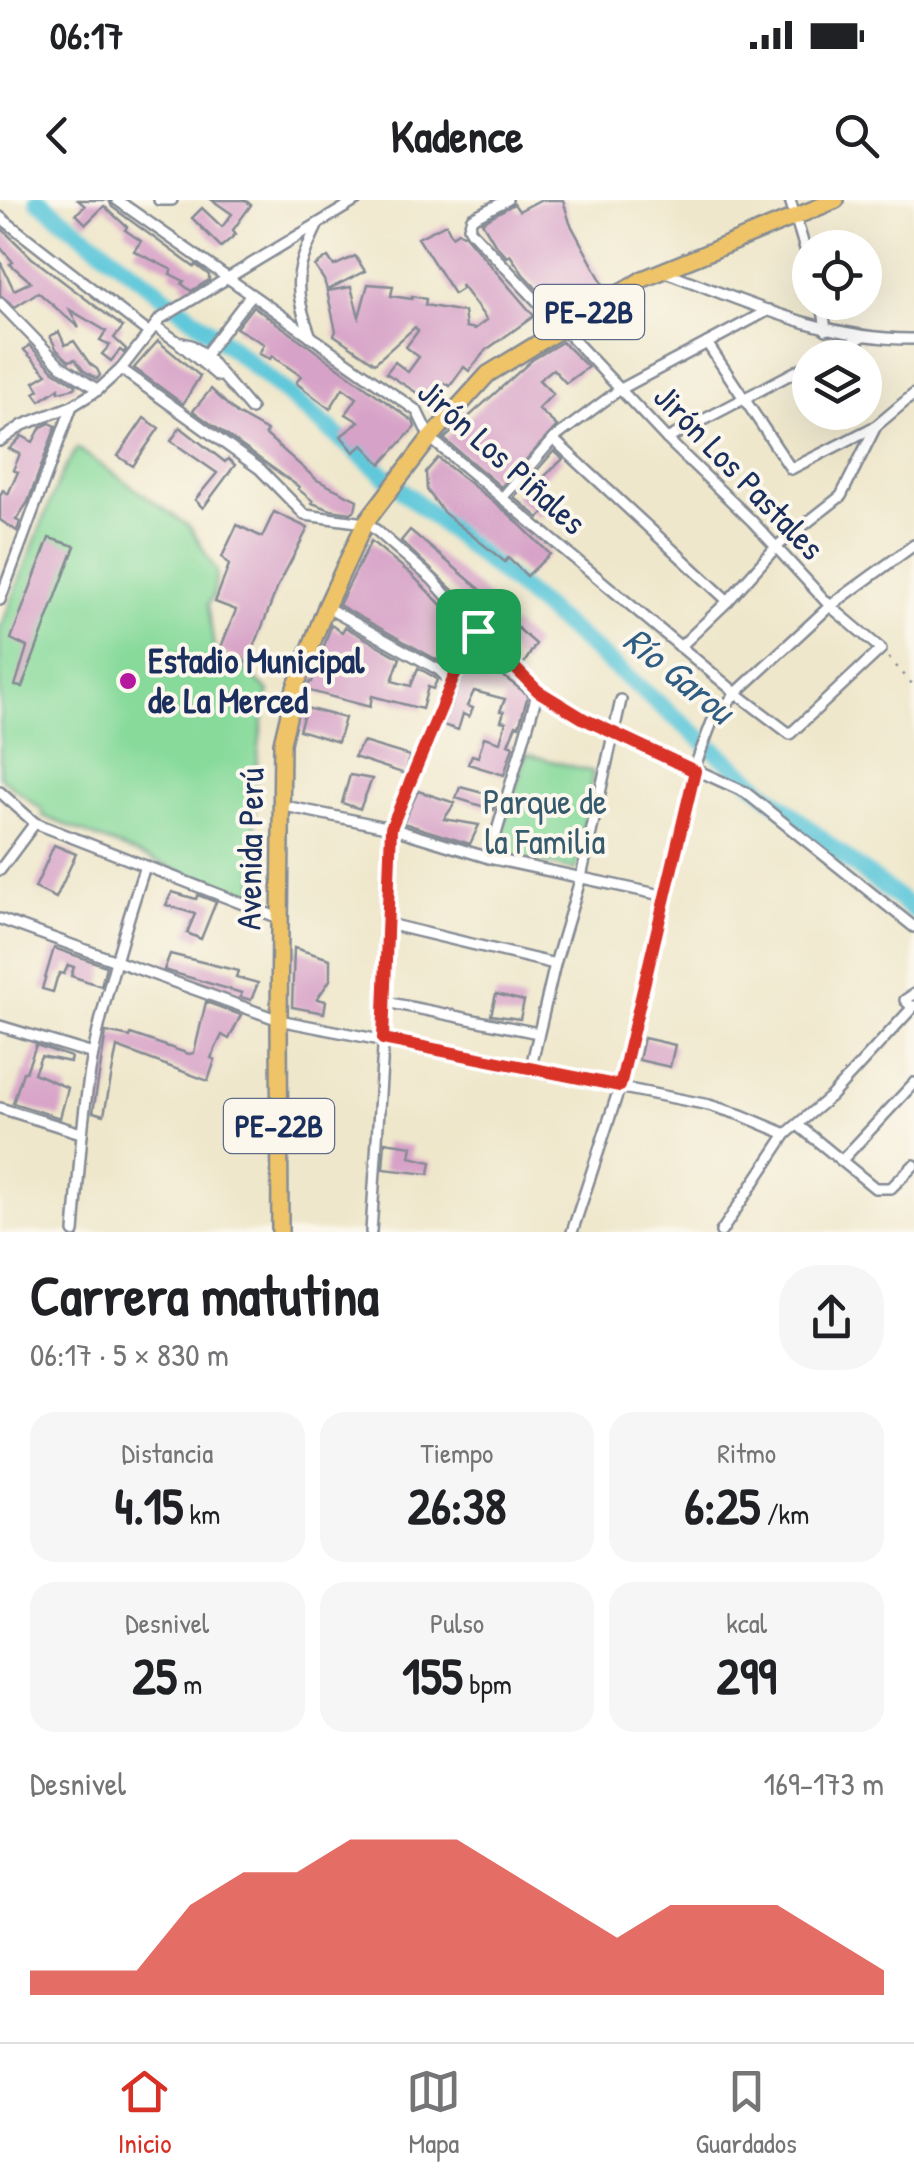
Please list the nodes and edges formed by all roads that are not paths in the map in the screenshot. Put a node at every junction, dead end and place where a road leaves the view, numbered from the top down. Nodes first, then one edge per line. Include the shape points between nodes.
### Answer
1 (117, 200) edge
2 (159, 200) edge
3 (172, 200) edge
4 (357, 200) edge
5 (507, 200) edge
6 (790, 200) edge
7 (836, 200) edge
8 (0, 217) edge
9 (795, 217) junction
10 (318, 224) junction
11 (799, 230) edge
12 (662, 271) junction
13 (226, 280) junction
14 (250, 296) junction
15 (0, 303) edge
16 (769, 310) junction
17 (825, 320) edge
18 (561, 329) junction
19 (152, 330) junction
20 (826, 330) junction
21 (864, 336) junction
22 (312, 339) junction
23 (914, 339) edge
24 (857, 340) edge
25 (178, 342) junction
26 (707, 343) junction
27 (205, 355) junction
28 (122, 369) junction
29 (792, 374) edge
30 (98, 390) junction
31 (620, 390) junction
32 (914, 394) edge
33 (240, 396) junction
34 (744, 399) junction
35 (72, 406) junction
36 (252, 409) dead end
37 (882, 421) edge
38 (868, 430) edge
39 (874, 430) edge
40 (430, 438) junction
41 (553, 439) junction
42 (667, 439) junction
43 (0, 441) edge
44 (502, 498) junction
45 (365, 524) junction
46 (914, 545) edge
47 (776, 547) junction
48 (0, 600) edge
49 (728, 602) junction
50 (830, 606) junction
51 (326, 607) junction
52 (478, 631) junction
53 (680, 647) junction
54 (452, 683) junction
55 (538, 691) junction
56 (736, 693) junction
57 (621, 700) dead end
58 (612, 732) junction
59 (790, 734) joint
60 (696, 766) junction
61 (0, 792) edge
62 (280, 805) junction
63 (35, 823) junction
64 (391, 828) junction
65 (488, 858) junction
66 (145, 866) junction
67 (0, 870) edge
68 (581, 877) junction
69 (666, 896) junction
70 (279, 918) junction
71 (0, 919) edge
72 (388, 924) junction
73 (914, 927) edge
74 (114, 962) junction
75 (554, 964) junction
76 (914, 994) edge
77 (386, 1002) junction
78 (913, 1007) edge
79 (278, 1020) junction
80 (0, 1026) edge
81 (538, 1033) junction
82 (383, 1039) junction
83 (93, 1054) junction
84 (530, 1071) junction
85 (914, 1083) edge
86 (620, 1086) junction
87 (0, 1108) edge
88 (799, 1126) junction
89 (81, 1133) junction
90 (786, 1134) junction
91 (843, 1159) junction
92 (914, 1165) edge
93 (74, 1232) edge
94 (280, 1232) edge
95 (371, 1232) edge
96 (572, 1232) edge
97 (720, 1232) edge

1 - 13 street, Jirón Los Piñales
2 - 3 street
4 - 10 street
5 - 18 street, Jirón Los Pastales via 472,218 469,227
6 - 9 street
7 - 9 highway, PE-22B
8 - 19 street
9 - 11 street
9 - 12 highway, PE-22B
10 - 13 street
10 - 22 street via 298,267 299,304
12 - 16 street
12 - 18 highway, PE-22B
13 - 14 street, Jirón Los Piñales
13 - 19 street
14 - 22 street, Jirón Los Piñales
14 - 27 street
15 - 30 street via 60,365
16 - 20 street
16 - 26 street
17 - 20 street
18 - 31 street, Jirón Los Pastales
18 - 40 highway, PE-22B via 488,374
19 - 25 street
19 - 28 street
20 - 21 street
21 - 23 street
21 - 24 street
22 - 40 street, Jirón Los Piñales via 417,412
25 - 27 street
25 - 33 street
26 - 31 street
26 - 34 street
27 - 33 street
28 - 30 street
28 - 45 street via 260,469 305,515
29 - 34 street
30 - 35 street
31 - 41 street
31 - 42 street, Jirón Los Pastales
32 - 37 street
33 - 36 street
34 - 38 street via 791,469
34 - 42 street
35 - 43 street
35 - 48 street
39 - 47 street via 841,496
40 - 44 street, Jirón Los Piñales
40 - 45 highway, Avenida Perú / PE-22B
41 - 44 street
41 - 49 street
42 - 47 street, Jirón Los Pastales
44 - 53 street, Jirón Los Piñales
45 - 51 highway, Avenida Perú / PE-22B
45 - 52 street via 432,579
46 - 50 street
47 - 49 street
47 - 50 street, Jirón Los Pastales
49 - 53 street
50 - 56 street
50 - 59 street, Jirón Los Pastales via 881,649
51 - 54 street
51 - 62 highway, Avenida Perú / PE-22B via 294,688 282,743
52 - 54 street
52 - 55 street
53 - 56 street, Jirón Los Piñales
54 - 64 street
55 - 58 street
55 - 65 street
56 - 59 street, Jirón Los Piñales
56 - 60 street via 712,722
57 - 58 street
58 - 60 street
58 - 68 street
60 - 69 street
60 - 73 street via 745,792
61 - 63 street
62 - 64 street
62 - 70 highway, Avenida Perú / PE-22B
63 - 66 street
63 - 67 street
64 - 65 street
64 - 72 street
65 - 68 street
66 - 70 street
66 - 74 street
68 - 69 street
68 - 75 street
69 - 86 street
70 - 79 highway, Avenida Perú / PE-22B
71 - 74 street
72 - 75 street
72 - 77 street
74 - 79 street
74 - 83 street
75 - 81 street
76 - 78 street via 905,1000
77 - 81 street
77 - 82 street
78 - 88 street
79 - 82 street
79 - 94 highway, Avenida Perú / PE-22B
80 - 83 street
81 - 84 street
82 - 84 street
82 - 95 street
83 - 89 street
84 - 86 street
85 - 91 street
86 - 90 street via 709,1105
86 - 96 street
87 - 89 street
88 - 90 street
88 - 91 street
89 - 93 street
90 - 97 street
91 - 92 street via 883,1190

